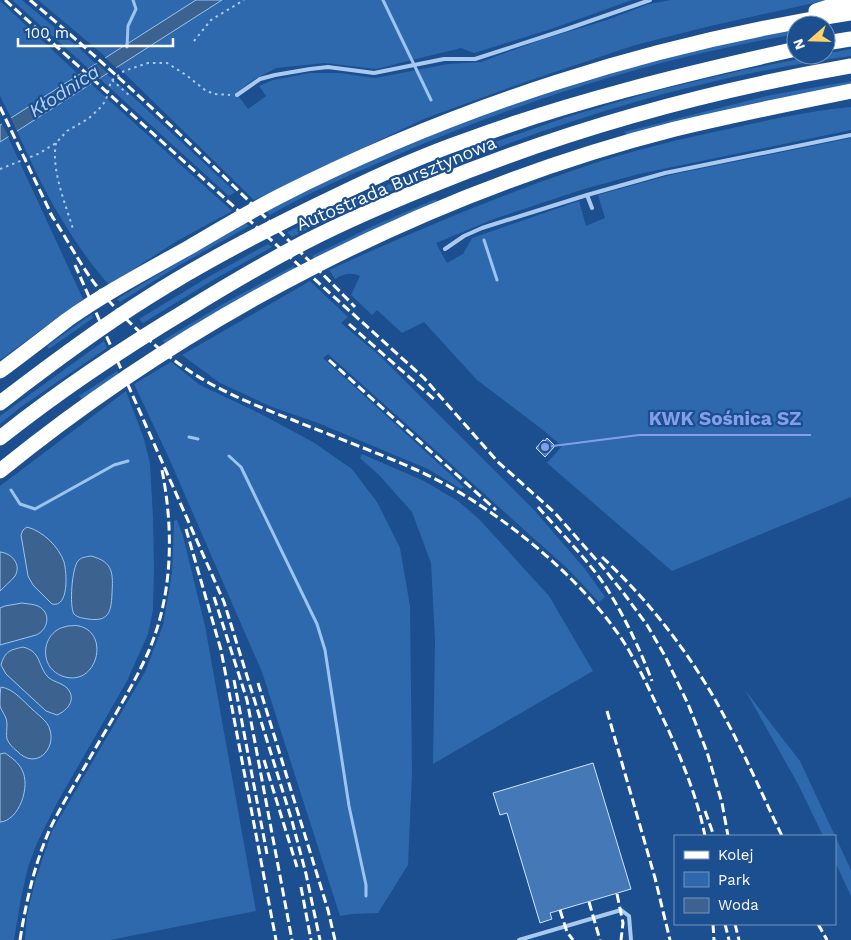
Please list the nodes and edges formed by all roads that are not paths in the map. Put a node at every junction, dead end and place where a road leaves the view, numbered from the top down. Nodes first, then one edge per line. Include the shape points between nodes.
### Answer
1 (650, 0) edge
2 (850, 0) edge
3 (851, 13) edge
4 (765, 28) junction
5 (851, 39) edge
6 (836, 41) edge
7 (786, 51) edge
8 (851, 66) edge
9 (851, 92) edge
10 (237, 96) road end
11 (822, 97) junction
12 (851, 98) edge
13 (851, 135) edge
14 (587, 195) junction
15 (592, 208) dead end
16 (445, 249) dead end
17 (0, 371) edge
18 (0, 403) edge
19 (0, 438) edge
20 (0, 471) edge
21 (519, 940) edge
22 (630, 940) edge

1 - 10 lane via 475,59 444,59 374,73 310,69 260,79
2 - 4 highway
3 - 4 highway
4 - 17 highway via 676,48 558,82 457,117 376,151 277,197 144,273 69,319
5 - 6 highway
7 - 18 highway, Autostrada Bursztynowa via 585,101 464,141 394,169 291,217 147,298
8 - 19 highway, Autostrada Bursztynowa via 741,87 616,119 516,152 392,202 307,241 196,304 99,365
9 - 11 highway
11 - 12 highway
11 - 20 highway via 675,130 603,150 506,183 400,226 249,301 176,344 64,421
13 - 14 lane via 665,173
14 - 15 lane
14 - 16 lane via 482,228
21 - 22 lane via 621,910 629,916

